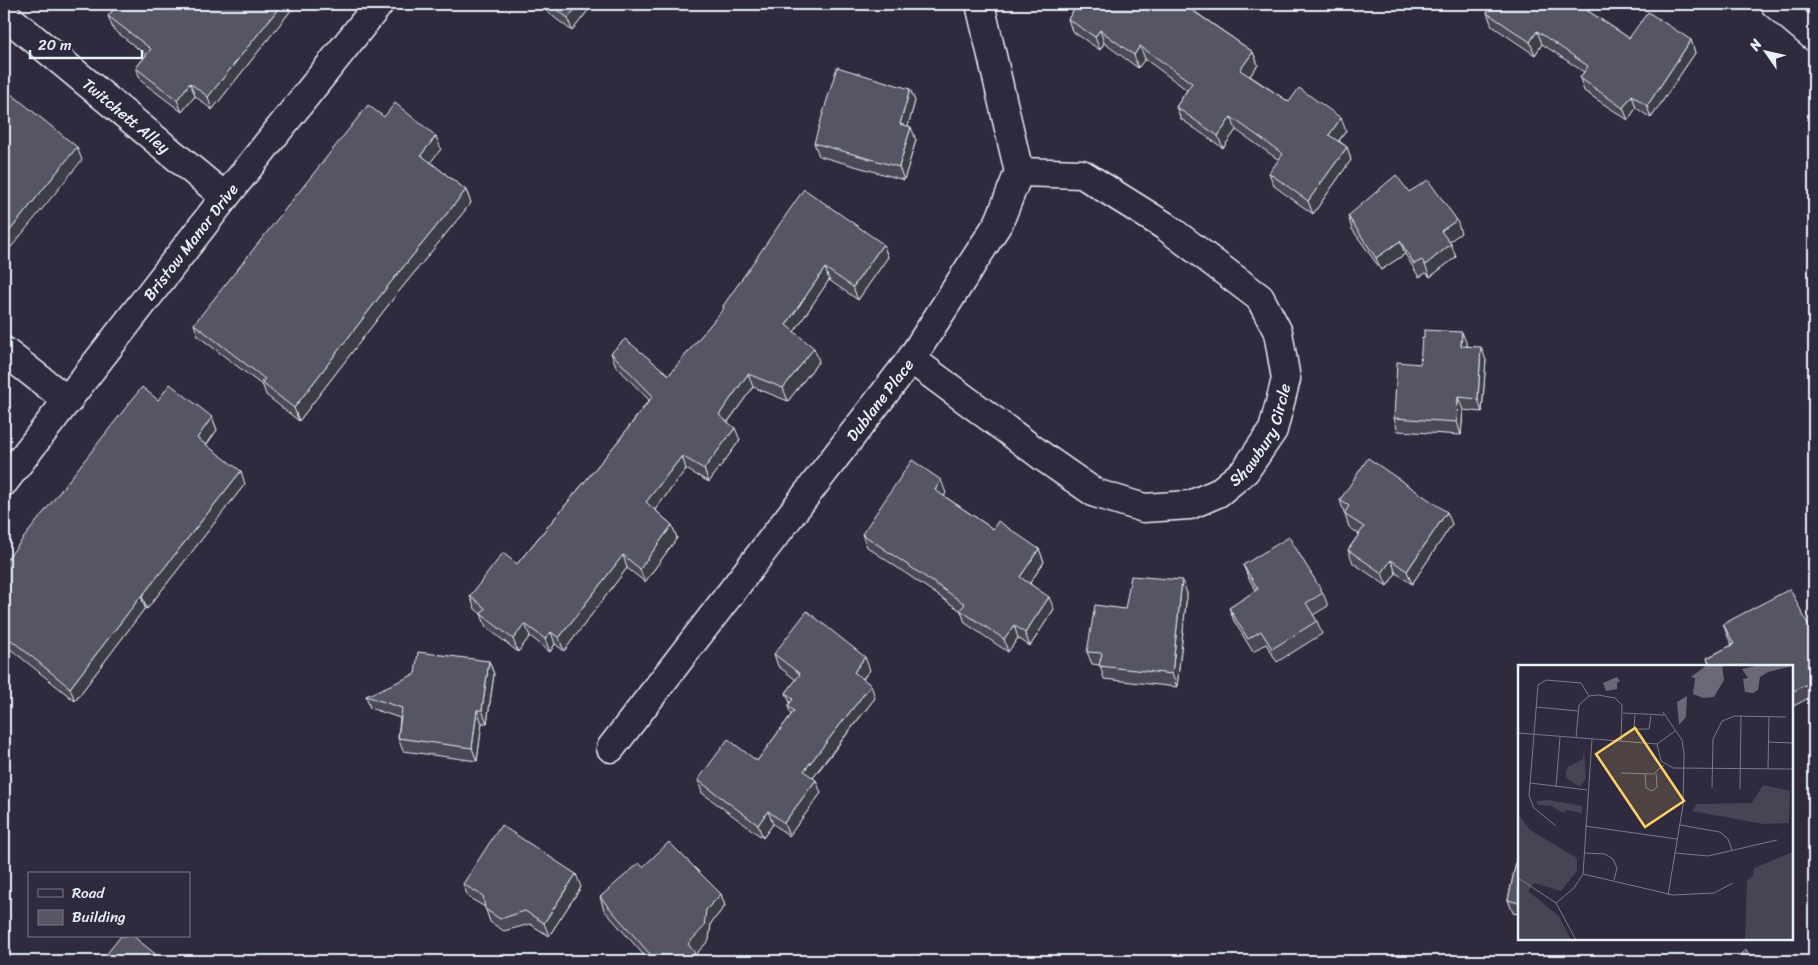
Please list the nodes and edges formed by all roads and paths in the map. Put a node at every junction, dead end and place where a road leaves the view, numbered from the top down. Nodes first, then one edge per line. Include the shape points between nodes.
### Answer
1 (15, 4) edge
2 (379, 4) edge
3 (980, 4) edge
4 (1775, 4) edge
5 (4, 14) edge
6 (1814, 36) edge
7 (1018, 172) junction
8 (225, 197) junction
9 (4, 351) edge
10 (911, 359) junction
11 (68, 401) junction
12 (4, 482) edge
13 (611, 748) dead end

1 - 5 street, Twitchett Alley
2 - 8 street, Bristow Manor Drive
3 - 7 street
4 - 6 street
5 - 8 street, Twitchett Alley
7 - 10 street, Dublane Place via 999,222
7 - 10 street, Shawbury Circle via 1082,174 1165,226 1260,298 1278,332 1286,379 1272,430 1245,471 1218,493 1190,505 1144,508 1095,493
8 - 11 street, Bristow Manor Drive
9 - 11 street
10 - 13 street, Dublane Place
11 - 12 street, Bristow Manor Drive

